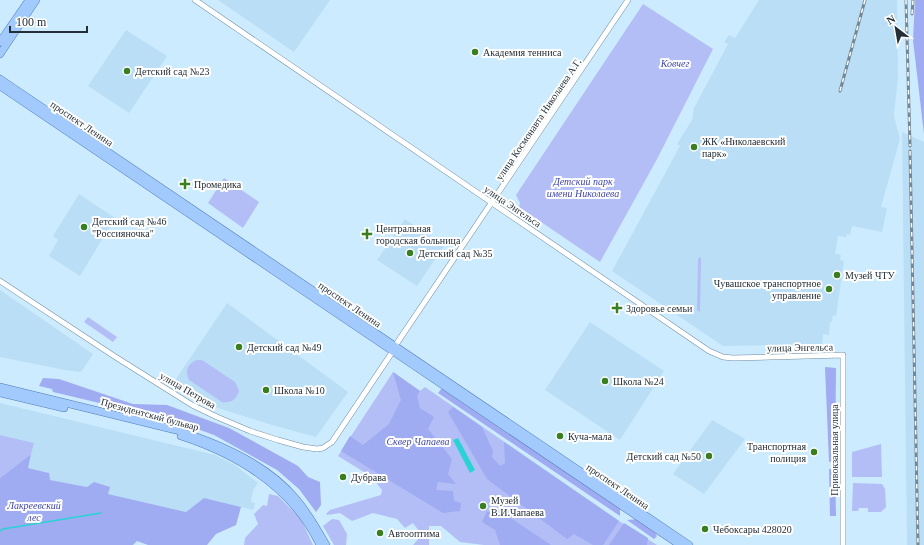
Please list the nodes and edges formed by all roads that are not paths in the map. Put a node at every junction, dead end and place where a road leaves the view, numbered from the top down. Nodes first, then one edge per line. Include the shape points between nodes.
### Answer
1 (28, 0) edge
2 (36, 0) edge
3 (195, 0) edge
4 (628, 0) edge
5 (0, 42) edge
6 (0, 54) edge
7 (0, 79) edge
8 (0, 86) edge
9 (493, 203) junction
10 (0, 281) edge
11 (394, 349) junction
12 (843, 356) joint
13 (0, 387) edge
14 (0, 393) edge
15 (363, 394) joint
16 (320, 545) edge
17 (326, 545) edge
18 (680, 545) edge
19 (689, 545) edge
20 (844, 545) edge

1 - 5 main road
2 - 6 main road
3 - 9 street, улица Энгельса
4 - 9 street, улица Космонавта Николаева А.Г.
7 - 11 main road, проспект Ленина
8 - 11 main road, проспект Ленина
9 - 11 street, улица Космонавта Николаева А.Г.
9 - 12 street, улица Энгельса via 718,355 733,358
10 - 15 street, улица Петрова via 192,405 243,428 278,440 317,449 327,446
11 - 15 street, улица Космонавта Николаева А.Г.
11 - 18 main road, проспект Ленина
11 - 19 main road, проспект Ленина
12 - 20 street, Привокзальная улица
13 - 17 main road, Президентский бульвар via 176,430 222,447 264,471 288,491 316,526
14 - 16 main road, Президентский бульвар via 170,433 210,447 266,479 293,502

